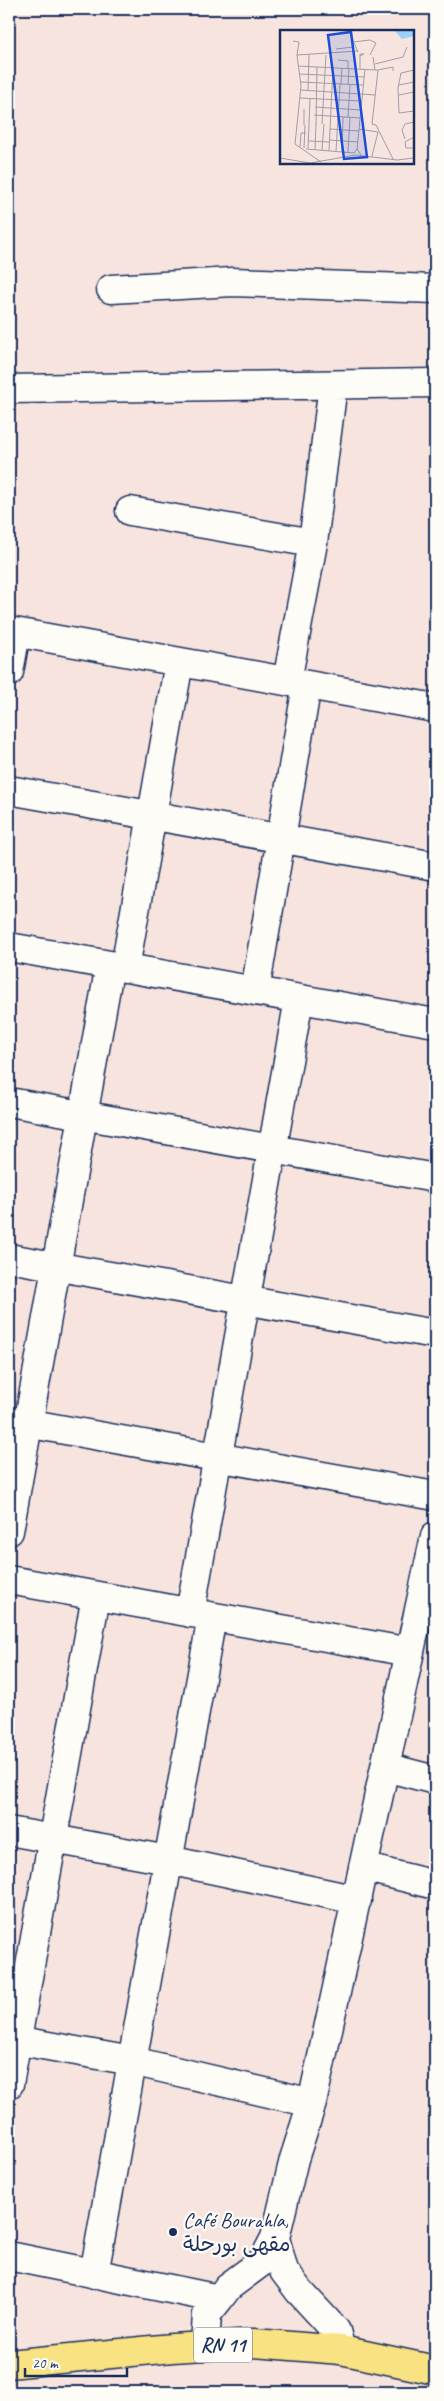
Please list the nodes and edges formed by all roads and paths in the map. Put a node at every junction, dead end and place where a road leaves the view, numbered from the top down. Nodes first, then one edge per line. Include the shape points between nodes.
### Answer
1 (111, 289) dead end
2 (435, 289) edge
3 (435, 383) edge
4 (333, 385) junction
5 (9, 389) edge
6 (130, 511) dead end
7 (313, 543) junction
8 (12, 632) edge
9 (179, 662) junction
10 (9, 672) edge
11 (297, 683) junction
12 (435, 708) edge
13 (9, 790) edge
14 (152, 815) junction
15 (281, 838) junction
16 (435, 866) edge
17 (9, 947) edge
18 (117, 967) junction
19 (255, 991) junction
20 (299, 999) junction
21 (435, 1023) edge
22 (9, 1102) edge
23 (83, 1115) junction
24 (272, 1149) junction
25 (435, 1178) edge
26 (9, 1258) edge
27 (56, 1266) junction
28 (246, 1300) junction
29 (435, 1334) edge
30 (18, 1421) edge
31 (218, 1457) junction
32 (435, 1496) edge
33 (9, 1531) edge
34 (435, 1536) edge
35 (9, 1580) edge
36 (96, 1596) junction
37 (201, 1615) junction
38 (410, 1652) junction
39 (385, 1767) junction
40 (435, 1780) edge
41 (9, 1831) edge
42 (53, 1839) junction
43 (168, 1860) junction
44 (363, 1867) junction
45 (435, 1885) edge
46 (356, 1900) junction
47 (13, 2040) edge
48 (132, 2061) junction
49 (9, 2084) edge
50 (312, 2103) junction
51 (275, 2238) junction
52 (9, 2256) edge
53 (94, 2274) junction
54 (218, 2299) junction
55 (205, 2346) junction
56 (341, 2350) junction
57 (9, 2364) edge
58 (435, 2370) edge

1 - 2 street via 232,282
3 - 4 street
4 - 5 street
4 - 7 street
6 - 7 street
7 - 11 street
8 - 9 street
8 - 10 street
9 - 11 street
9 - 14 street
11 - 12 street
11 - 15 street
13 - 14 street
14 - 15 street
14 - 18 street
15 - 16 street
15 - 19 street
17 - 18 street
18 - 19 street
18 - 23 street
19 - 20 street
20 - 21 street
20 - 24 street
22 - 23 street
23 - 24 street
23 - 27 street
24 - 25 street
24 - 28 street
26 - 27 street
27 - 28 street
27 - 30 street
28 - 29 street
28 - 31 street
30 - 31 street
30 - 33 street
31 - 32 street
31 - 37 street
34 - 38 street
35 - 36 street
36 - 37 street
36 - 42 street
37 - 38 street
37 - 43 street
38 - 39 street
39 - 40 street
39 - 44 street
41 - 42 street
42 - 43 street
42 - 47 street
43 - 46 street
43 - 48 street
44 - 45 street
44 - 46 street
46 - 50 street
47 - 48 street
47 - 49 street
48 - 50 street
48 - 53 street
50 - 51 street via 294,2159
51 - 54 street via 263,2261 228,2287
51 - 56 street via 284,2271 336,2331
52 - 53 street
53 - 54 street
54 - 55 street via 207,2314
55 - 56 main road, RN 11 via 254,2344
55 - 57 main road, RN 11
56 - 58 main road, RN 11

